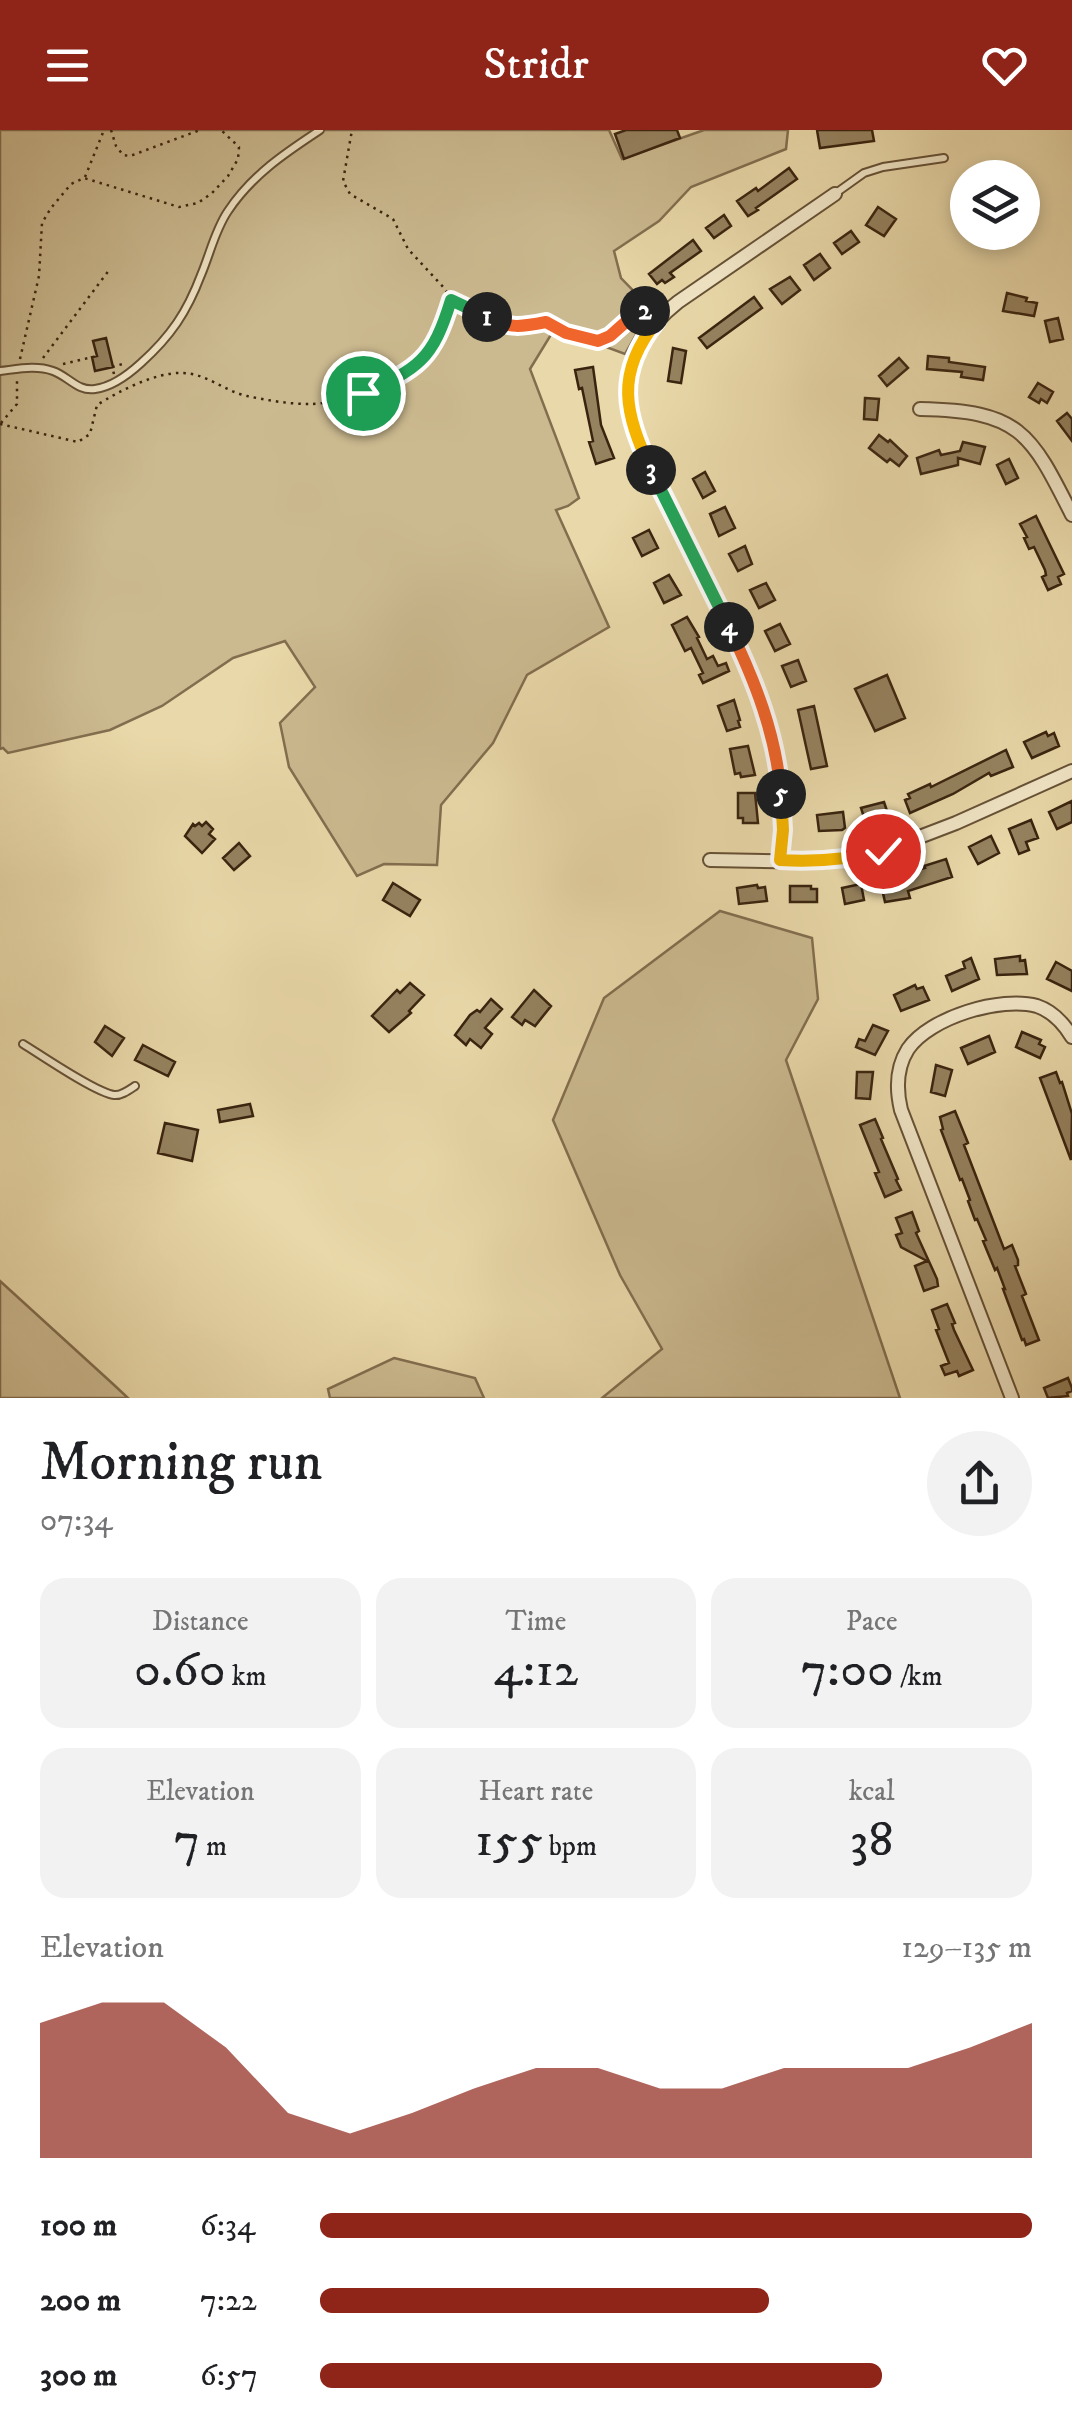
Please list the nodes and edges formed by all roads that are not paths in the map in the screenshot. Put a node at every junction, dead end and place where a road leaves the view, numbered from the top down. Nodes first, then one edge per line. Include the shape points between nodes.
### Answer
1 (320, 130) edge
2 (944, 158) dead end
3 (835, 194) joint
4 (0, 371) edge
5 (920, 408) dead end
6 (1072, 515) edge
7 (1072, 772) edge
8 (710, 860) dead end
9 (780, 860) junction
10 (1072, 1036) edge
11 (23, 1044) dead end
12 (135, 1086) dead end
13 (1012, 1398) edge

1 - 4 lane via 275,160 239,196 182,318 136,368 90,390 36,367
2 - 3 lane via 874,170
3 - 9 street via 657,321 632,367 628,412 759,693 780,779
5 - 6 street via 985,414 1014,428 1045,464
7 - 9 street via 883,851 848,860
8 - 9 street
10 - 13 street via 1035,1006 987,1006 920,1038 898,1078 901,1110
11 - 12 lane via 114,1095

